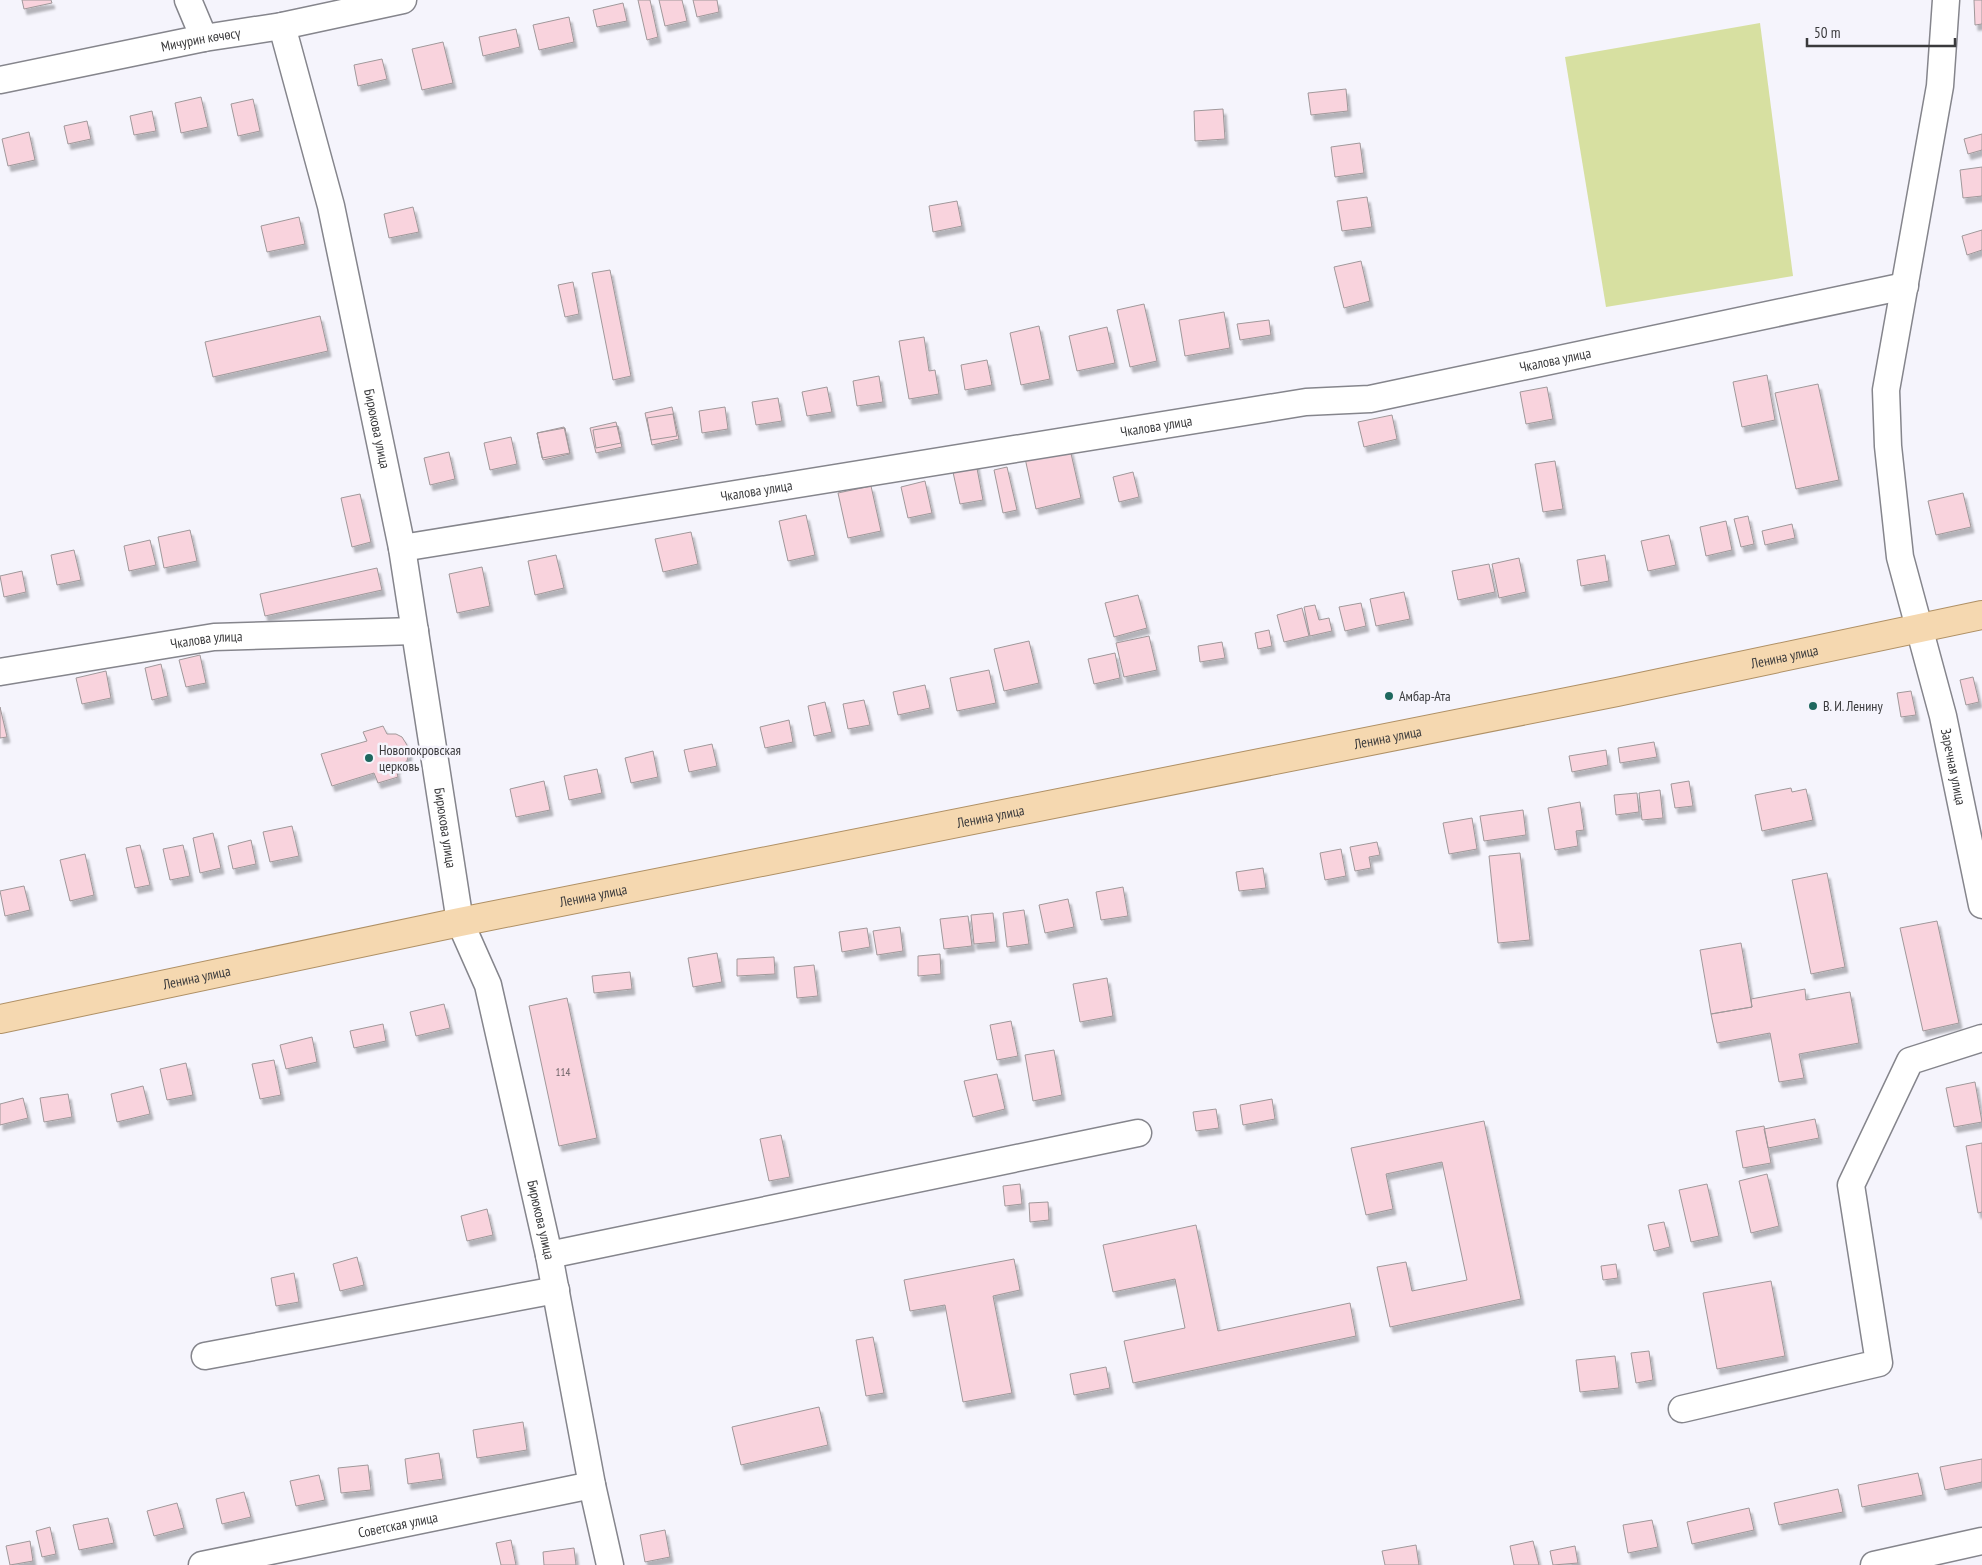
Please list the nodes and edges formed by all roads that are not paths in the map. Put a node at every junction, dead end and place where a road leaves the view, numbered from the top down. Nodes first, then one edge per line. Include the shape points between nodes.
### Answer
1 (188, 0) edge
2 (403, 0) edge
3 (1946, 0) edge
4 (282, 26) junction
5 (204, 38) junction
6 (0, 80) edge
7 (1905, 286) junction
8 (402, 548) junction
9 (1982, 615) edge
10 (1920, 628) junction
11 (415, 631) junction
12 (0, 672) edge
13 (1982, 905) edge
14 (460, 922) junction
15 (0, 1020) edge
16 (1982, 1038) edge
17 (1138, 1133) dead end
18 (549, 1255) junction
19 (556, 1290) junction
20 (205, 1356) dead end
21 (1682, 1409) dead end
22 (592, 1485) junction
23 (1982, 1541) edge
24 (202, 1565) edge
25 (610, 1565) edge
26 (1874, 1565) edge

1 - 5 street
2 - 4 street, Мичурин көчөсү
3 - 7 street, Заречная улица via 1940,86
4 - 5 street, Мичурин көчөсү
4 - 8 street, Бирюкова улица via 331,206
5 - 6 street, Мичурин көчөсү
7 - 8 street, Чкалова улица via 1370,399 1306,402
7 - 10 street, Заречная улица via 1886,390 1888,446 1900,556
8 - 11 street, Бирюкова улица
9 - 10 main road, Ленина улица
10 - 13 street, Заречная улица via 1943,716
10 - 14 main road, Ленина улица via 1617,692
11 - 12 street, Чкалова улица via 214,637
11 - 14 street, Бирюкова улица
14 - 15 main road, Ленина улица
14 - 18 street, Бирюкова улица via 488,985
16 - 21 street via 1910,1061 1851,1185 1879,1363
17 - 18 street
18 - 19 street, Бирюкова улица
19 - 20 street
19 - 22 street, Бирюкова улица
22 - 24 street, Советская улица
22 - 25 street, Бирюкова улица
23 - 26 street

